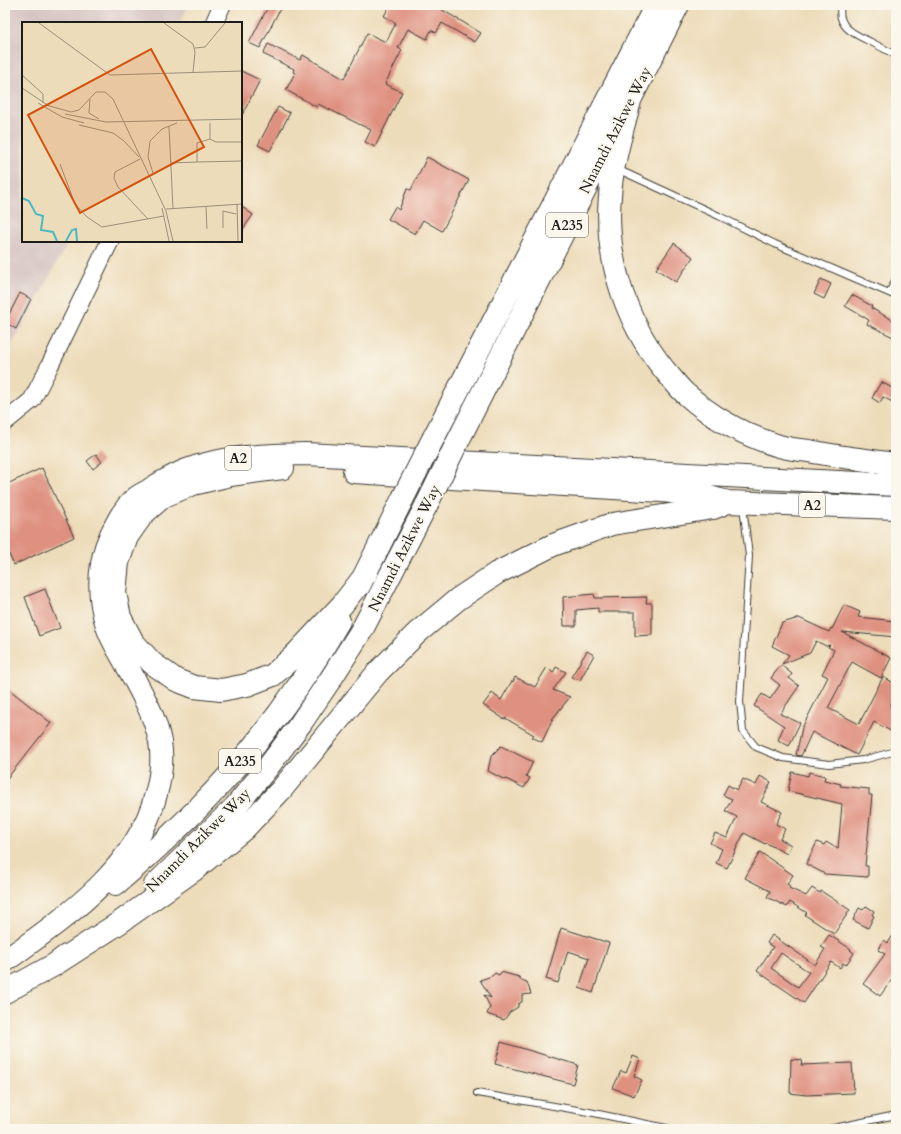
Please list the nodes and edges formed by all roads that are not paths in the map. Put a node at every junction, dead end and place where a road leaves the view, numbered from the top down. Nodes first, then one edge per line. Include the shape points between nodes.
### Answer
1 (222, 5) edge
2 (656, 5) edge
3 (678, 5) edge
4 (841, 5) edge
5 (214, 22) edge
6 (896, 55) edge
7 (630, 101) junction
8 (613, 167) junction
9 (110, 242) edge
10 (896, 279) edge
11 (889, 293) junction
12 (896, 296) edge
13 (5, 422) edge
14 (896, 464) edge
15 (896, 485) edge
16 (736, 502) junction
17 (896, 508) edge
18 (366, 574) junction
19 (896, 752) edge
20 (5, 961) edge
21 (54, 965) junction
22 (5, 992) edge
23 (478, 1092) dead end
24 (896, 1115) edge
25 (671, 1129) edge
26 (828, 1129) edge

1 - 5 street
2 - 18 highway, Nnamdi Azikwe Way / A235, bridge via 434,436
3 - 7 highway, Nnamdi Azikwe Way / A235
4 - 6 lane via 840,18 846,28
7 - 8 highway
7 - 21 highway, Nnamdi Azikwe Way / A235, bridge via 363,628 332,677 301,723 235,807 146,894
8 - 11 lane via 775,244
8 - 14 highway via 610,228 618,280 628,308 653,356 686,395 732,426 781,446
9 - 13 street via 32,400
10 - 11 lane
11 - 12 lane
15 - 20 highway, A2 via 306,454 238,458 212,463 184,471 159,484 135,498 121,516 110,536 102,560 100,584 108,628 156,728 161,749 156,794 137,839 121,863 66,916
16 - 17 highway, A2
16 - 18 highway via 662,491 287,468 230,475 193,484 164,496 143,514 128,537 118,562 114,593 120,618 133,642 152,663 176,680 194,687 221,690 247,685 273,675 326,623
16 - 19 lane via 748,556 740,702 744,731 756,747 783,758 829,764 863,760
16 - 21 highway, A2 via 612,524 553,545 497,573 458,599 417,633 378,672 281,790 244,829 194,870
18 - 20 highway, Nnamdi Azikwe Way / A235 via 318,656 288,700 251,749 216,788 117,883 50,935
21 - 22 highway, Nnamdi Azikwe Way / A2
23 - 25 lane
24 - 26 lane

